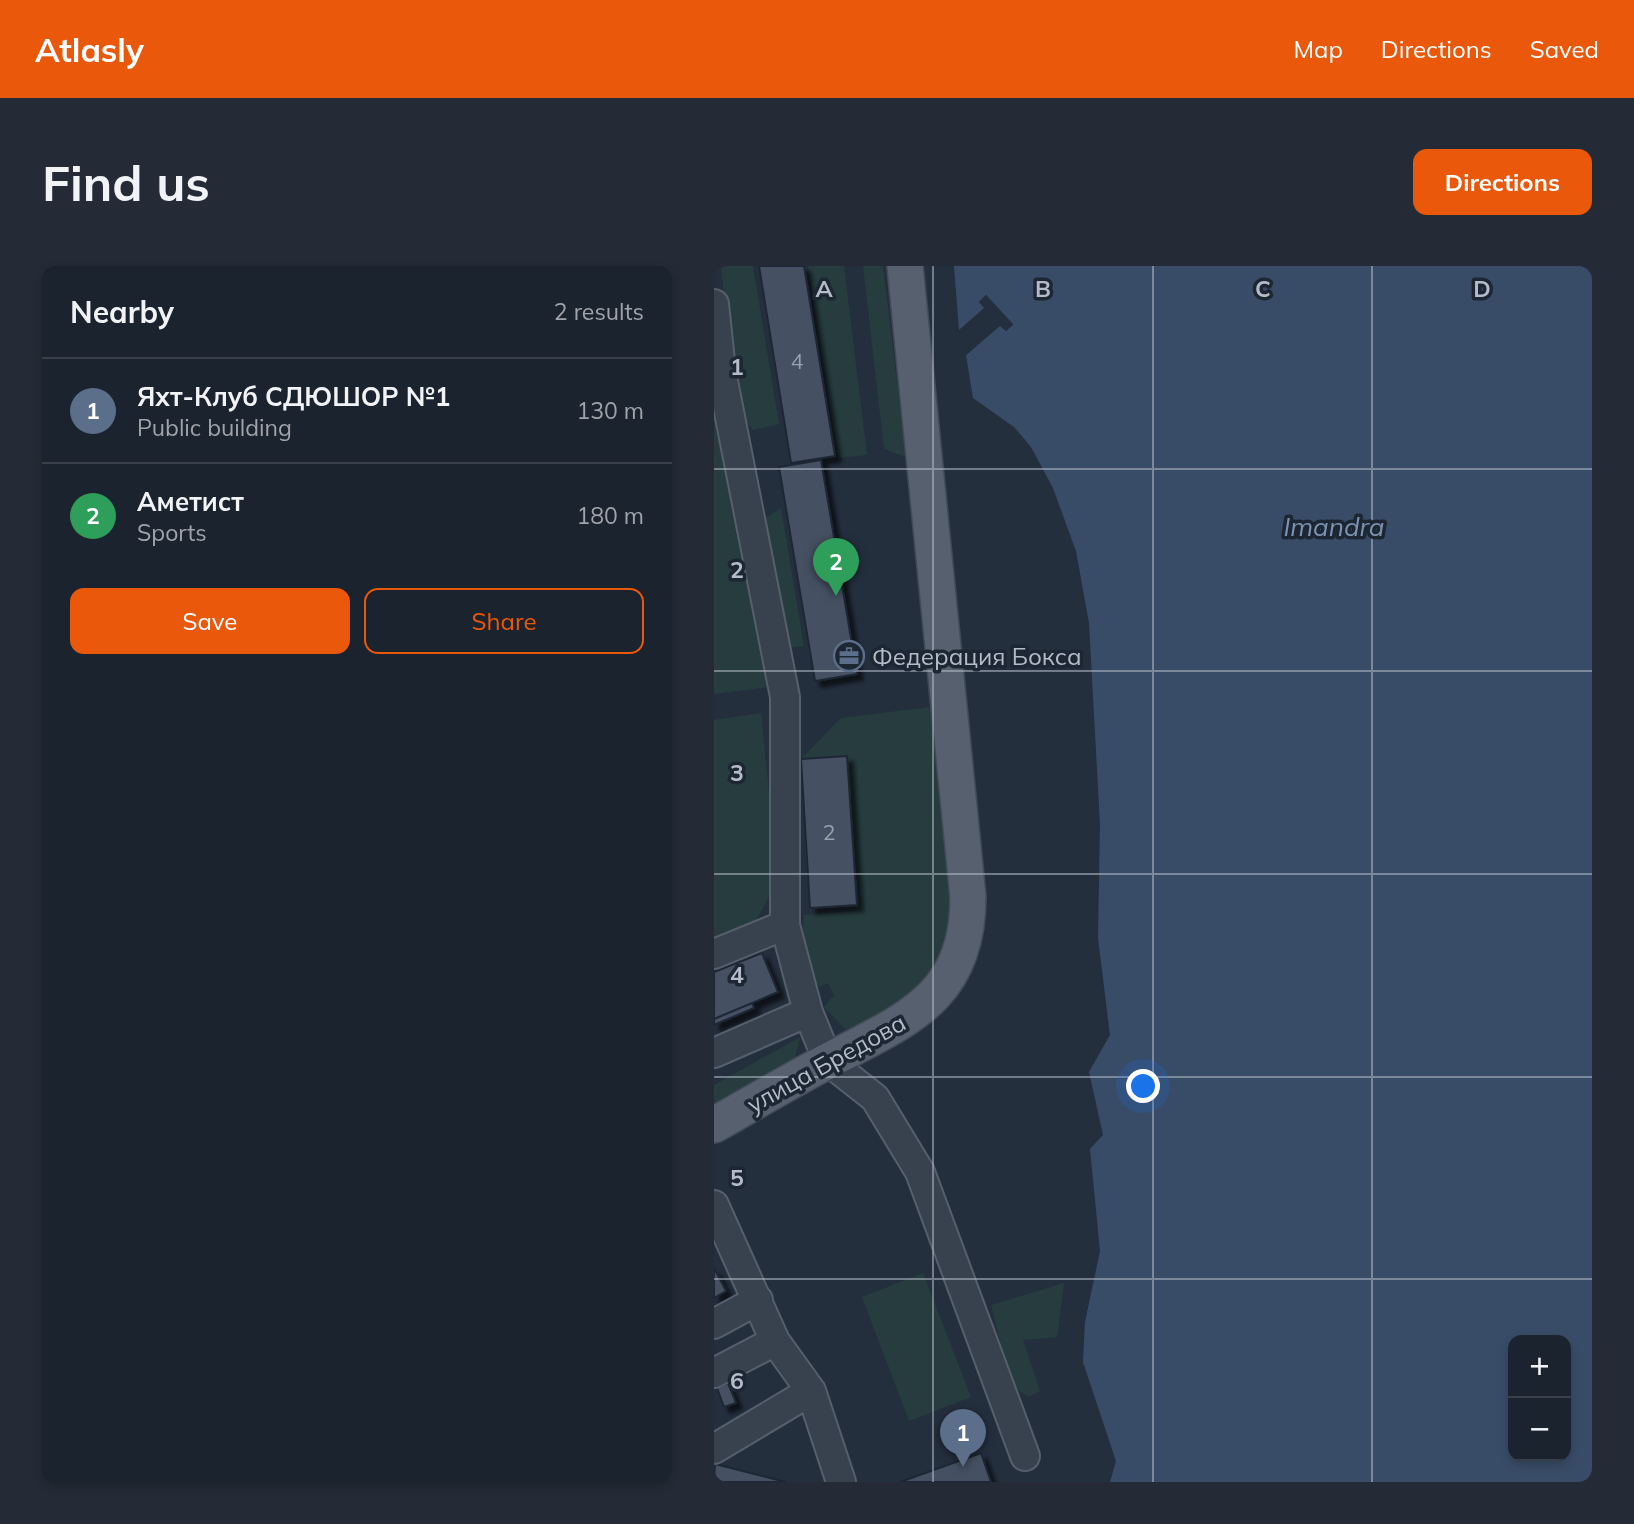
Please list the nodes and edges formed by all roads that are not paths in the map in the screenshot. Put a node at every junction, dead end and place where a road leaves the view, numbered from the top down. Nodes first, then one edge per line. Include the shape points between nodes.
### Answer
1 (905, 266) edge
2 (714, 304) edge
3 (718, 372) edge
4 (785, 925) junction
5 (714, 954) edge
6 (808, 1012) junction
7 (714, 1053) edge
8 (828, 1061) junction
9 (714, 1125) edge
10 (714, 1205) edge
11 (758, 1300) junction
12 (714, 1324) edge
13 (775, 1341) junction
14 (714, 1373) edge
15 (811, 1391) junction
16 (714, 1449) edge
17 (1025, 1456) dead end
18 (841, 1482) edge

1 - 8 main road, улица Бредова via 968,926 952,974 935,997 879,1037
2 - 3 lane
3 - 4 lane via 785,697
4 - 5 lane
4 - 6 lane
6 - 7 lane
6 - 8 lane
8 - 9 main road, улица Бредова
8 - 17 lane via 875,1098 920,1172
10 - 11 lane
11 - 12 lane
11 - 13 lane
13 - 14 lane
13 - 15 lane
15 - 16 lane
15 - 18 lane

